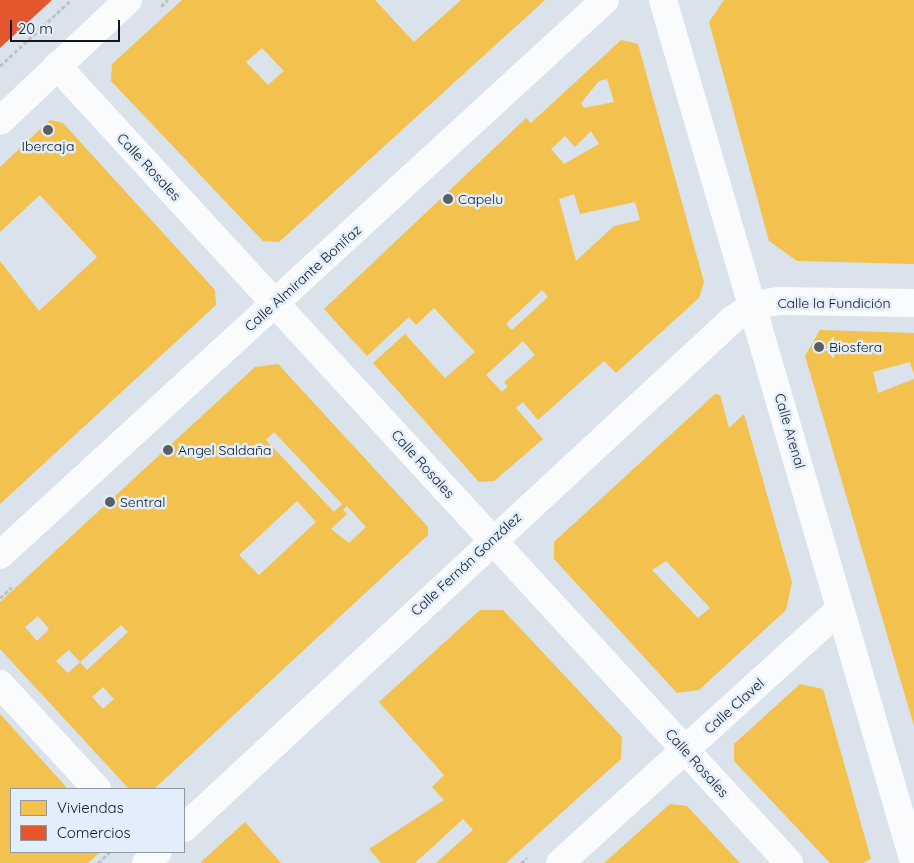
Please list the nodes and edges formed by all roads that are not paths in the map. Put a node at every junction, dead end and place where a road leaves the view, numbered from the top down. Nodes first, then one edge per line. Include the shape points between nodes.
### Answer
1 (128, 0) edge
2 (605, 0) edge
3 (663, 0) edge
4 (57, 66) junction
5 (0, 121) edge
6 (276, 302) junction
7 (914, 303) edge
8 (754, 305) junction
9 (493, 540) junction
10 (0, 555) edge
11 (840, 609) junction
12 (0, 684) edge
13 (686, 750) junction
14 (96, 788) edge
15 (185, 827) edge
16 (914, 862) edge
17 (560, 863) edge
18 (789, 863) edge

1 - 4 street
2 - 6 street, Calle Almirante Bonifaz
3 - 8 street, Calle Arenal
4 - 5 street
4 - 6 street, Calle Rosales
6 - 9 street, Calle Rosales
6 - 10 street, Calle Almirante Bonifaz
7 - 8 street, Calle la Fundición via 798,300
8 - 9 street, Calle Fernán González
8 - 11 street, Calle Arenal
9 - 13 street, Calle Rosales
9 - 15 street, Calle Fernán González
11 - 13 street, Calle Clavel
11 - 16 street, Calle Arenal
12 - 14 street
13 - 17 street, Calle Clavel
13 - 18 street, Calle Rosales

